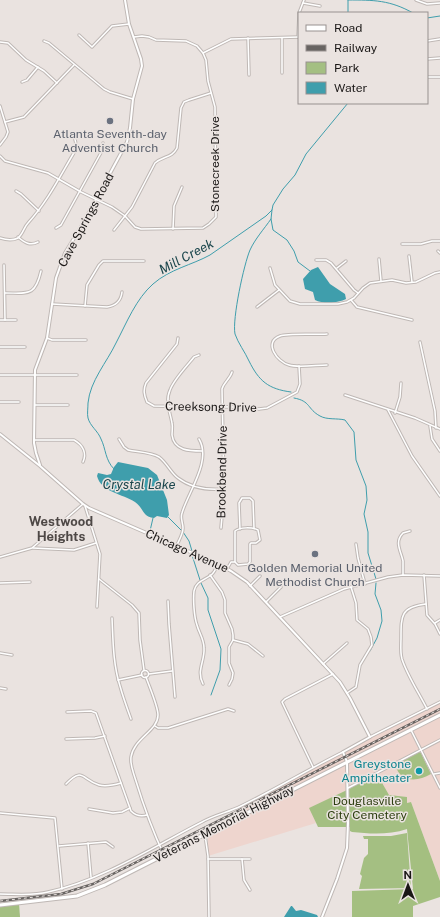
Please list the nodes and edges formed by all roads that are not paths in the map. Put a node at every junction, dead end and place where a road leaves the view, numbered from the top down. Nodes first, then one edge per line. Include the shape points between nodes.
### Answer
1 (125, 0) edge
2 (304, 0) edge
3 (416, 0) edge
4 (433, 0) edge
5 (303, 3) junction
6 (434, 3) junction
7 (440, 3) edge
8 (320, 6) dead end
9 (300, 12) edge
10 (129, 24) junction
11 (78, 35) dead end
12 (133, 37) junction
13 (298, 37) edge
14 (248, 38) junction
15 (282, 38) junction
16 (440, 39) edge
17 (44, 41) dead end
18 (428, 41) edge
19 (0, 42) edge
20 (203, 53) junction
21 (440, 58) edge
22 (428, 59) edge
23 (75, 65) junction
24 (38, 67) junction
25 (282, 73) dead end
26 (249, 75) dead end
27 (428, 77) edge
28 (440, 77) edge
29 (22, 82) dead end
30 (57, 83) junction
31 (211, 93) junction
32 (133, 99) junction
33 (0, 106) edge
34 (5, 122) junction
35 (71, 133) dead end
36 (103, 143) dead end
37 (0, 145) edge
38 (0, 156) edge
39 (58, 179) junction
40 (182, 187) dead end
41 (16, 191) dead end
42 (81, 192) junction
43 (95, 199) junction
44 (39, 211) junction
45 (125, 216) junction
46 (56, 228) dead end
47 (174, 229) junction
48 (114, 230) dead end
49 (18, 237) junction
50 (0, 238) edge
51 (440, 241) edge
52 (38, 242) dead end
53 (402, 244) dead end
54 (409, 256) dead end
55 (379, 259) dead end
56 (316, 260) dead end
57 (144, 261) dead end
58 (346, 261) dead end
59 (4, 265) dead end
60 (270, 268) dead end
61 (336, 269) junction
62 (41, 271) dead end
63 (440, 272) edge
64 (381, 281) junction
65 (412, 283) junction
66 (279, 290) junction
67 (122, 292) dead end
68 (5, 293) junction
69 (358, 293) junction
70 (351, 300) junction
71 (52, 304) junction
72 (85, 306) junction
73 (257, 306) dead end
74 (0, 320) edge
75 (5, 320) junction
76 (16, 320) dead end
77 (412, 320) dead end
78 (327, 334) dead end
79 (47, 338) junction
80 (178, 338) dead end
81 (86, 340) dead end
82 (420, 342) dead end
83 (25, 347) dead end
84 (0, 348) edge
85 (199, 354) dead end
86 (326, 365) dead end
87 (299, 366) junction
88 (232, 372) dead end
89 (77, 374) dead end
90 (0, 375) edge
91 (34, 375) junction
92 (402, 384) dead end
93 (345, 395) dead end
94 (0, 402) edge
95 (19, 402) dead end
96 (35, 405) junction
97 (68, 405) dead end
98 (168, 407) junction
99 (222, 407) junction
100 (388, 410) junction
101 (395, 413) junction
102 (430, 426) junction
103 (436, 428) junction
104 (440, 429) edge
105 (0, 434) edge
106 (119, 439) dead end
107 (199, 439) dead end
108 (34, 440) junction
109 (202, 451) junction
110 (440, 451) edge
111 (82, 462) dead end
112 (40, 466) junction
113 (193, 486) junction
114 (224, 489) junction
115 (440, 496) edge
116 (84, 505) junction
117 (221, 528) dead end
118 (254, 528) junction
119 (240, 529) junction
120 (410, 532) dead end
121 (96, 543) junction
122 (356, 544) dead end
123 (177, 546) junction
124 (32, 548) junction
125 (0, 557) edge
126 (235, 562) junction
127 (218, 564) junction
128 (227, 569) junction
129 (210, 575) junction
130 (403, 575) junction
131 (424, 575) junction
132 (260, 576) dead end
133 (440, 576) edge
134 (99, 579) junction
135 (30, 582) dead end
136 (0, 583) edge
137 (365, 584) junction
138 (250, 586) junction
139 (281, 587) dead end
140 (351, 588) junction
141 (168, 601) dead end
142 (266, 602) junction
143 (426, 604) junction
144 (97, 607) dead end
145 (112, 618) dead end
146 (279, 618) junction
147 (440, 620) edge
148 (435, 624) junction
149 (440, 634) edge
150 (232, 640) junction
151 (347, 643) dead end
152 (0, 653) edge
153 (12, 655) dead end
154 (263, 656) dead end
155 (323, 664) junction
156 (144, 670) junction
157 (173, 670) junction
158 (149, 674) junction
159 (333, 674) junction
160 (142, 675) junction
161 (146, 677) junction
162 (118, 680) junction
163 (203, 684) dead end
164 (229, 685) dead end
165 (0, 688) edge
166 (6, 689) dead end
167 (347, 693) junction
168 (175, 697) dead end
169 (440, 702) edge
170 (427, 709) junction
171 (234, 711) dead end
172 (67, 712) dead end
173 (440, 715) edge
174 (131, 719) dead end
175 (155, 726) junction
176 (411, 730) junction
177 (105, 736) junction
178 (370, 737) junction
179 (66, 739) dead end
180 (440, 740) edge
181 (421, 750) junction
182 (343, 752) junction
183 (347, 762) junction
184 (313, 767) junction
185 (440, 772) edge
186 (433, 775) junction
187 (121, 783) junction
188 (66, 784) dead end
189 (348, 788) junction
190 (440, 788) edge
191 (130, 808) junction
192 (89, 809) dead end
193 (0, 813) edge
194 (147, 815) junction
195 (205, 835) junction
196 (88, 843) junction
197 (59, 846) junction
198 (159, 846) junction
199 (113, 847) dead end
200 (164, 855) junction
201 (208, 859) junction
202 (242, 859) junction
203 (250, 859) dead end
204 (91, 878) junction
205 (62, 888) junction
206 (250, 890) dead end
207 (0, 894) edge
208 (0, 905) edge
209 (209, 917) edge
210 (322, 917) edge

1 - 10 street, Cave Springs Road
2 - 5 street
3 - 6 street via 427,4
4 - 6 street
5 - 8 street
5 - 9 street
6 - 7 street
10 - 11 street via 112,26 92,47
10 - 12 street, Cave Springs Road
12 - 20 street via 186,41 197,46
12 - 32 street, Cave Springs Road via 142,66
13 - 15 street
14 - 15 street
14 - 20 street via 231,38
14 - 26 street
15 - 25 street
16 - 18 street
17 - 23 street
19 - 24 street via 8,44
20 - 31 street, Stonecreek Drive
21 - 22 street
23 - 30 street
23 - 32 street via 104,89
24 - 29 street
24 - 30 street
27 - 28 street
30 - 34 street via 24,117
31 - 45 street via 184,102 175,153 156,163
31 - 47 street, Stonecreek Drive via 215,107 216,217 203,228
32 - 43 street, Cave Springs Road via 127,142
33 - 34 street
34 - 37 street via 8,132
35 - 39 street via 75,138 75,151
36 - 42 street via 103,149
38 - 39 street, Stonecreek Drive via 5,161 48,173
39 - 42 street, Stonecreek Drive
39 - 44 street
40 - 47 street via 174,206
41 - 44 street
42 - 43 street, Stonecreek Drive
42 - 46 street via 61,225
43 - 45 street, Stonecreek Drive
43 - 71 street, Cave Springs Road via 65,253 56,278
44 - 49 street
45 - 47 street, Stonecreek Drive via 141,229
45 - 48 street
49 - 50 street via 12,240
49 - 52 street via 25,243
51 - 53 street
54 - 65 street
55 - 64 street
56 - 61 street via 326,260
57 - 72 street via 103,261 87,286
58 - 61 street
59 - 68 street
60 - 66 street
61 - 69 street
62 - 68 street via 36,287 31,292
63 - 65 street
64 - 65 street
64 - 69 street via 370,284
66 - 70 street via 290,301 300,304 338,304
66 - 73 street
67 - 72 street via 118,301 111,306
68 - 75 street
69 - 70 street
70 - 77 street via 357,307
71 - 72 street
71 - 79 street, Cave Springs Road
74 - 75 street
75 - 76 street
78 - 87 street via 283,335 274,340 272,350 275,354 289,365
79 - 81 street
79 - 91 street, Cave Springs Road
80 - 98 street, Creeksong Drive via 177,344 144,389 147,402 154,406
82 - 103 street via 435,411
83 - 84 street
85 - 98 street via 171,386
86 - 87 street
87 - 99 street, Creeksong Drive via 300,384 294,394 263,409
88 - 99 street, Brookbend Drive via 223,385
89 - 91 street
90 - 91 street
91 - 96 street, Cave Springs Road
92 - 101 street
93 - 100 street
94 - 95 street
96 - 97 street
96 - 108 street, Cave Springs Road
98 - 99 street, Creeksong Drive
98 - 109 street via 174,442 184,450
99 - 114 street, Brookbend Drive
100 - 101 street
100 - 115 street via 412,456
101 - 102 street via 415,418
102 - 103 street
102 - 110 street via 432,439
103 - 104 street
105 - 112 street, Chicago Avenue
106 - 113 street via 128,450 160,458 178,478
107 - 109 street
108 - 111 street via 74,440 84,449
108 - 112 street, Cave Springs Road
109 - 113 street via 202,465
112 - 116 street, Chicago Avenue
113 - 114 street via 203,490
113 - 123 street via 181,514 183,532
114 - 117 street, Brookbend Drive
116 - 121 street
116 - 123 street, Chicago Avenue
116 - 124 street
118 - 119 street
118 - 119 street via 252,501 250,498 242,498
118 - 126 street via 258,530 260,540 250,544 250,562 238,565
119 - 126 street via 235,531
120 - 130 street via 403,533 398,540
121 - 124 street via 74,550
121 - 134 street via 100,554
122 - 137 street
123 - 127 street, Chicago Avenue
124 - 125 street
126 - 128 street via 231,562
127 - 128 street, Chicago Avenue
127 - 129 street
128 - 138 street, Chicago Avenue
129 - 150 street via 225,600 225,613 232,629
129 - 163 street via 197,585 194,591 195,617 204,642 200,668 200,679
130 - 131 street
130 - 137 street
131 - 133 street
131 - 143 street
132 - 138 street
134 - 144 street
134 - 156 street via 132,605 138,613
135 - 136 street
137 - 140 street
138 - 142 street, Chicago Avenue
139 - 142 street
140 - 146 street via 321,598
140 - 167 street via 356,603 357,620 368,629 372,645 360,665 356,687
141 - 157 street
142 - 146 street, Chicago Avenue
143 - 148 street via 427,615
143 - 170 street via 412,606 405,612 401,620 400,652
145 - 162 street
146 - 155 street, Chicago Avenue
147 - 148 street
148 - 149 street
150 - 154 street via 248,644
150 - 164 street via 229,647 229,663 232,679
151 - 155 street
152 - 153 street
155 - 159 street, Chicago Avenue
156 - 158 street
156 - 160 street
157 - 158 street
157 - 168 street
158 - 161 street
159 - 167 street, Chicago Avenue
159 - 184 street via 282,702
160 - 161 street
160 - 162 street
161 - 175 street via 158,714
162 - 174 street
165 - 166 street
167 - 178 street, Chicago Avenue
169 - 170 street
170 - 178 street
171 - 175 street via 228,709 168,728
172 - 177 street via 96,713
173 - 176 main road, Veterans Memorial Highway
175 - 194 street via 137,743 131,765
176 - 181 street
176 - 183 main road, Veterans Memorial Highway
177 - 179 street
177 - 187 street
178 - 182 street
180 - 181 street
181 - 186 street
181 - 189 street
182 - 183 street
182 - 184 street
183 - 189 street
183 - 195 main road, Veterans Memorial Highway
184 - 198 street via 240,807 208,818
185 - 186 street
186 - 190 street
187 - 188 street via 101,785 76,775
187 - 191 street
189 - 210 street via 347,852
191 - 192 street via 122,812
191 - 194 street via 134,814
193 - 197 street via 55,818
194 - 198 street
195 - 200 main road, Veterans Memorial Highway
195 - 201 street
196 - 197 street
196 - 199 street via 106,842
196 - 204 street
197 - 205 street
198 - 200 street
198 - 204 street
200 - 208 main road, Veterans Memorial Highway via 106,885 77,896
201 - 202 street
201 - 209 street
202 - 203 street
202 - 206 street via 244,880
204 - 205 street
205 - 207 street via 38,894

